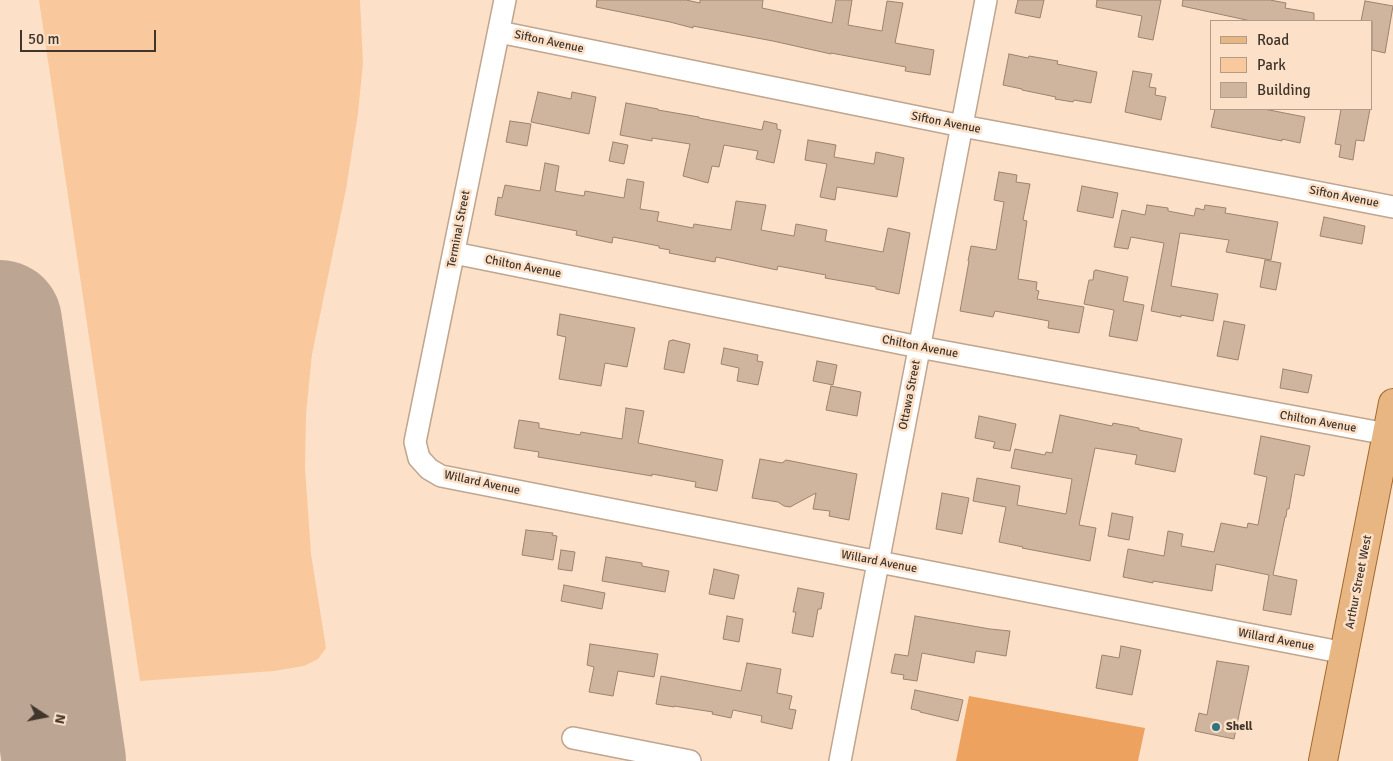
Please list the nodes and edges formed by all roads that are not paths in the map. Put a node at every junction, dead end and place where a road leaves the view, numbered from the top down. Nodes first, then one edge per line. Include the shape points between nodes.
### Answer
1 (505, 0) edge
2 (986, 0) edge
3 (499, 32) junction
4 (962, 126) junction
5 (1393, 207) edge
6 (454, 253) junction
7 (919, 347) junction
8 (1393, 403) edge
9 (1387, 434) junction
10 (419, 458) joint
11 (879, 562) junction
12 (1345, 652) junction
13 (573, 738) dead end
14 (690, 761) edge
15 (840, 761) edge
16 (1323, 761) edge

1 - 3 street, Terminal Street
2 - 4 street, Ottawa Street
3 - 4 street, Sifton Avenue
3 - 6 street, Terminal Street
4 - 5 street, Sifton Avenue
4 - 7 street, Ottawa Street
6 - 7 street, Chilton Avenue
6 - 10 street, Terminal Street via 416,442
7 - 9 street, Chilton Avenue
7 - 11 street, Ottawa Street
8 - 9 main road, Arthur Street West
9 - 12 main road, Arthur Street West
10 - 11 street, Willard Avenue via 441,476
11 - 12 street, Willard Avenue
11 - 15 street, Ottawa Street
12 - 16 main road, Arthur Street West
13 - 14 street

